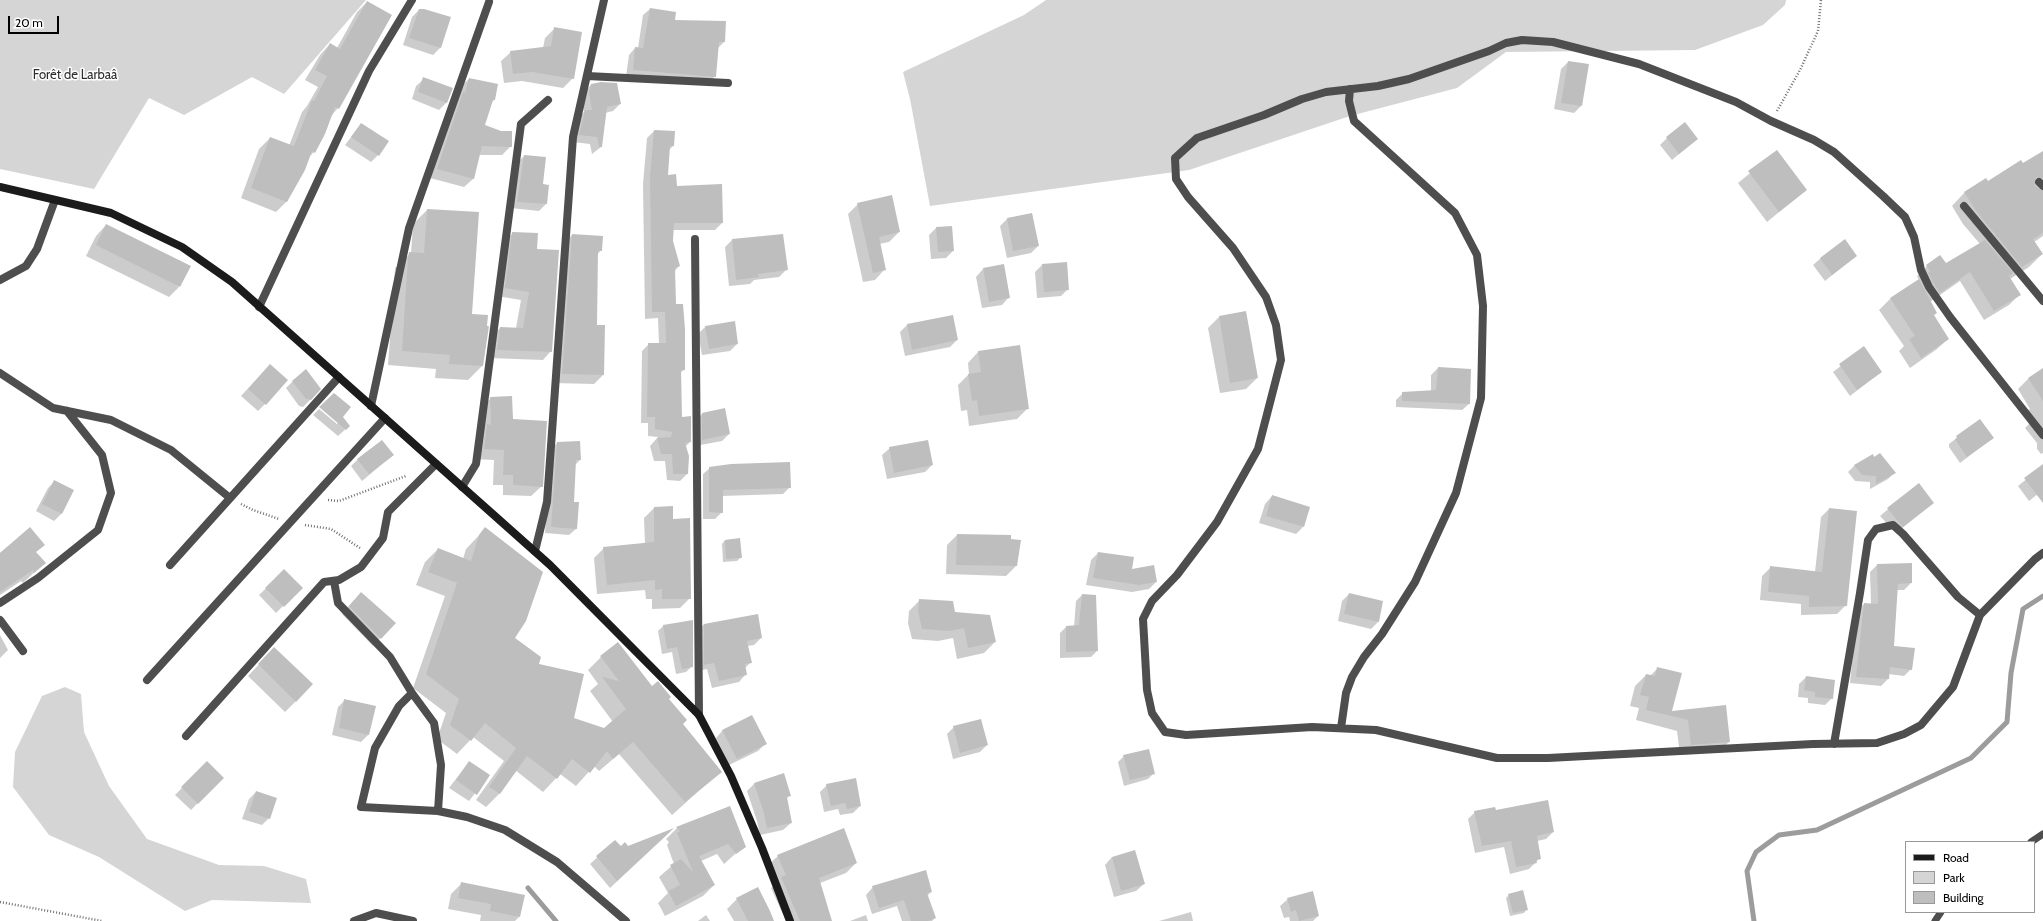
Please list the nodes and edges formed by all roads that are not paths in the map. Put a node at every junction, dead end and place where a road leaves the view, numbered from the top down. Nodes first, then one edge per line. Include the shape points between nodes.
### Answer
1 (412, 0) edge
2 (604, 0) edge
3 (489, 2) dead end
4 (587, 76) junction
5 (728, 83) dead end
6 (1350, 89) junction
7 (548, 100) dead end
8 (0, 187) edge
9 (55, 200) junction
10 (1964, 206) dead end
11 (695, 239) dead end
12 (0, 280) edge
13 (2043, 301) edge
14 (259, 307) junction
15 (0, 373) edge
16 (339, 377) junction
17 (371, 406) junction
18 (67, 411) junction
19 (385, 418) junction
20 (2043, 435) edge
21 (436, 464) junction
22 (462, 487) junction
23 (230, 498) junction
24 (535, 551) junction
25 (2043, 553) edge
26 (170, 565) dead end
27 (334, 581) junction
28 (0, 603) edge
29 (1980, 614) junction
30 (0, 620) edge
31 (23, 651) dead end
32 (147, 680) dead end
33 (412, 693) junction
34 (699, 716) junction
35 (1341, 728) junction
36 (186, 736) dead end
37 (1834, 744) junction
38 (438, 811) junction
39 (2043, 834) edge
40 (2032, 841) edge
41 (354, 921) edge
42 (412, 921) edge
43 (626, 921) edge
44 (790, 921) edge

1 - 14 street via 369,71
2 - 4 street
3 - 17 street via 409,228
4 - 5 street
4 - 24 street via 573,137 547,502
6 - 20 street via 1409,79 1506,43 1522,40 1553,42 1639,64 1736,102 1814,140 1834,152 1905,217 1914,237 1921,270 1929,287
6 - 35 street via 1349,101 1354,121 1455,212 1477,255 1483,306 1481,398 1456,493 1415,582 1352,677 1346,693
6 - 35 street via 1302,99 1197,138 1175,158 1176,179 1188,197 1233,248 1266,297 1276,325 1281,360 1258,449 1217,522 1177,575 1152,601 1143,619 1146,690 1152,713 1165,732 1186,735 1312,727
7 - 22 street via 521,124 476,464
8 - 9 street
9 - 12 street via 37,249 26,266
9 - 14 street via 111,213 182,247 232,282
10 - 13 street
11 - 34 street
14 - 16 street
15 - 18 street via 53,408
16 - 17 street
16 - 23 street
17 - 19 street
18 - 23 street via 111,420 171,450
18 - 28 street via 102,455 111,493 98,530 38,578
19 - 21 street
19 - 32 street
21 - 22 street
21 - 27 street via 388,512 382,538 361,567
22 - 24 street
23 - 26 street
24 - 34 street
25 - 29 street
27 - 33 street via 338,603 390,657
27 - 36 street via 324,582
29 - 37 street via 1953,687 1921,725 1877,743
29 - 37 street via 1958,597 1903,534 1892,525 1876,529 1868,540
30 - 31 street
33 - 38 street via 434,723 441,766
33 - 38 street via 399,706 375,748 361,807
34 - 44 street via 731,776
35 - 37 street via 1376,730 1497,758 1548,758
38 - 43 street via 467,817 505,830 557,862
39 - 40 lane
41 - 42 street via 376,913

